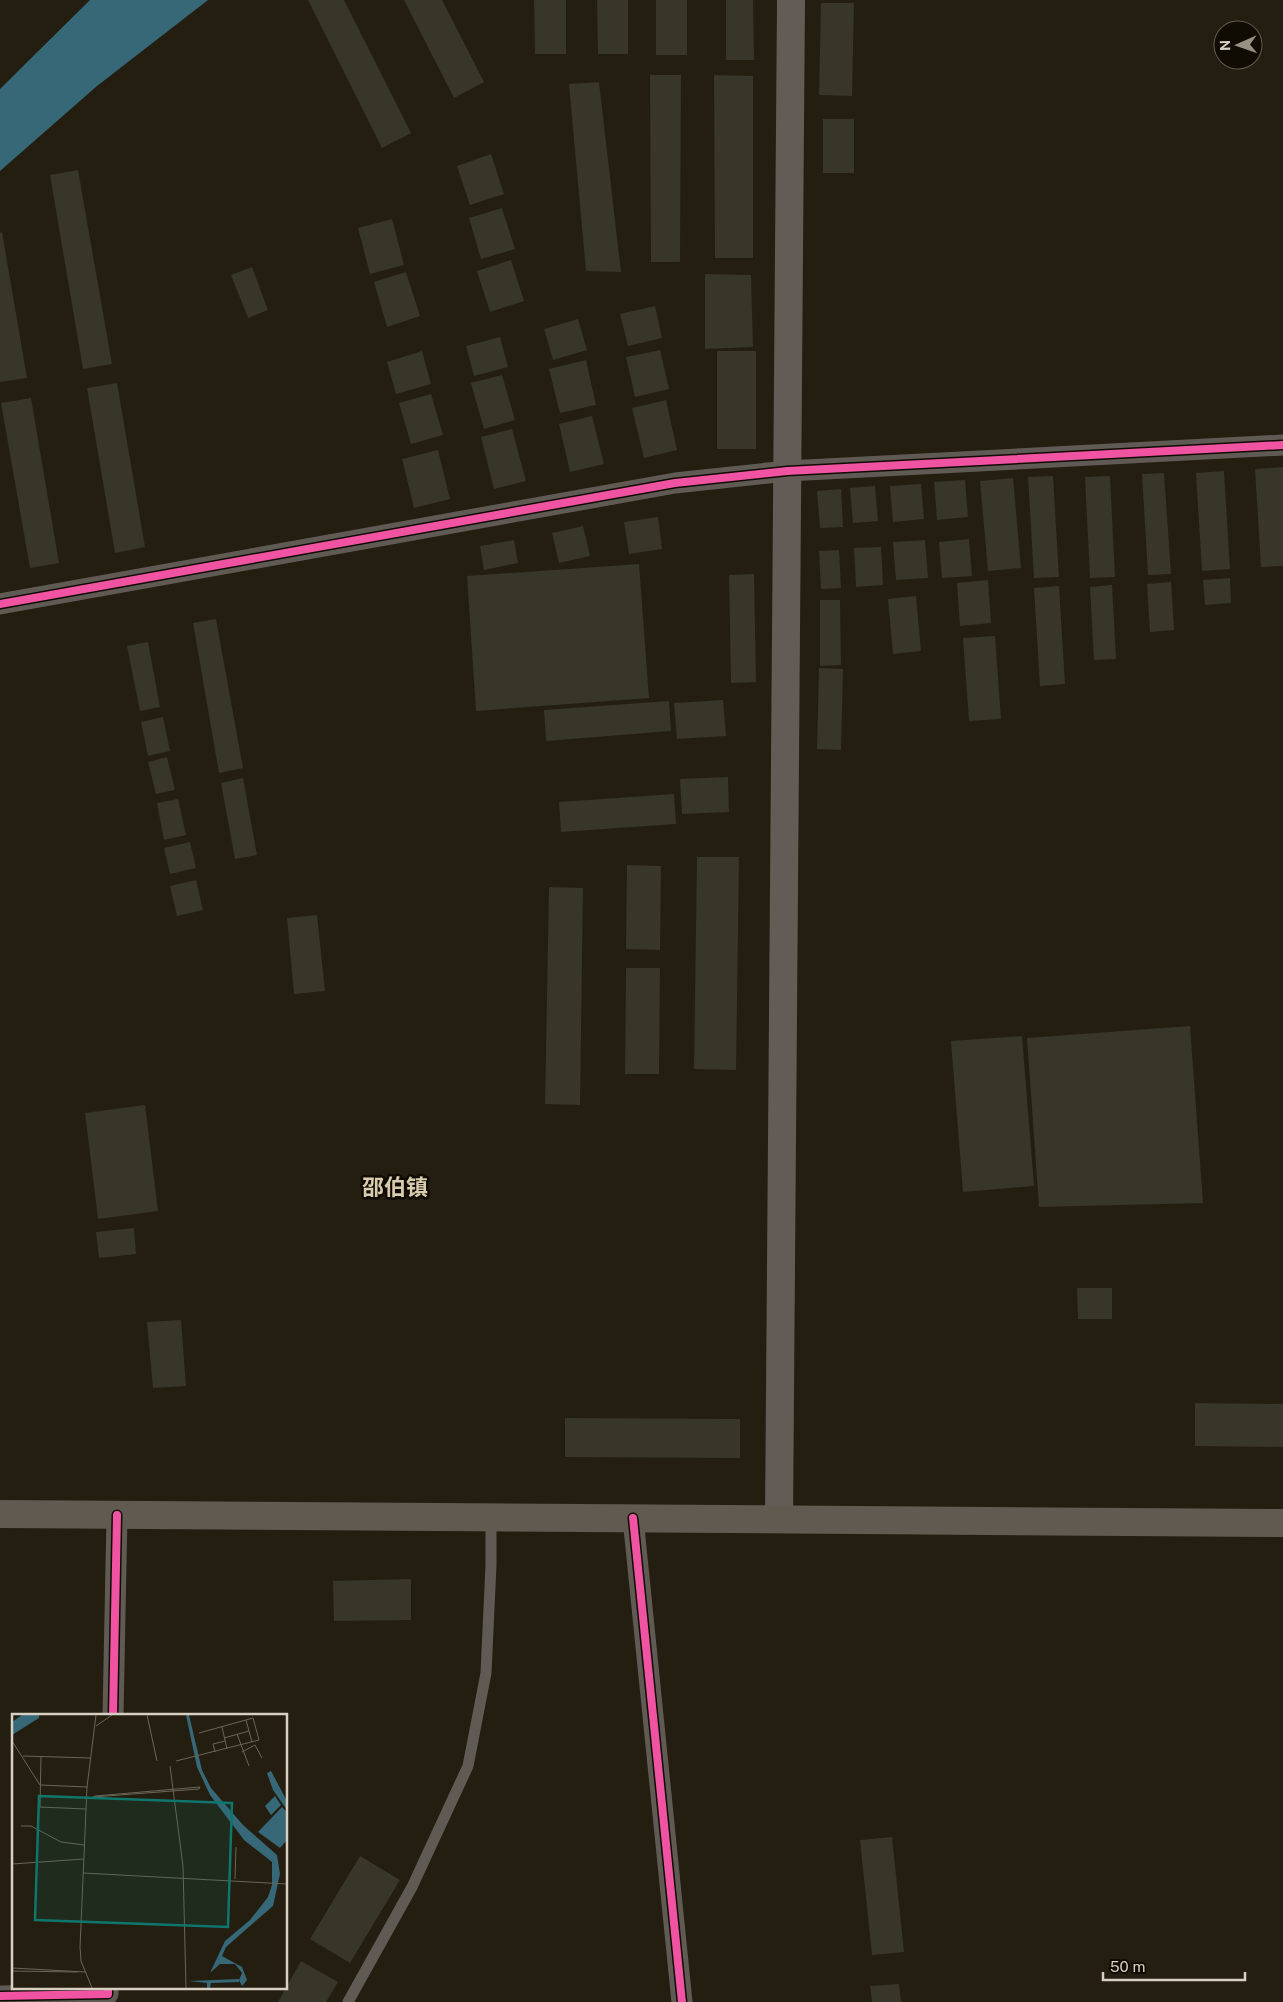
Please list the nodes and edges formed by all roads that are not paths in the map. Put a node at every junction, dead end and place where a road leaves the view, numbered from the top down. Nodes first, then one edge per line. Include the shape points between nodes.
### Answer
1 (791, 0) edge
2 (1283, 445) edge
3 (787, 471) junction
4 (0, 604) edge
5 (0, 1514) edge
6 (117, 1515) junction
7 (491, 1517) junction
8 (633, 1518) junction
9 (779, 1519) junction
10 (1283, 1523) edge
11 (113, 1714) edge
12 (108, 1990) edge
13 (0, 1996) edge
14 (348, 2002) edge
15 (682, 2002) edge

1 - 3 main road
2 - 3 street
3 - 4 street via 675,483
3 - 9 main road
5 - 6 main road
6 - 7 main road
6 - 11 street
7 - 8 main road
7 - 14 lane via 486,1673 468,1766 412,1887
8 - 9 main road
8 - 15 street
9 - 10 main road
12 - 13 street via 108,1994

